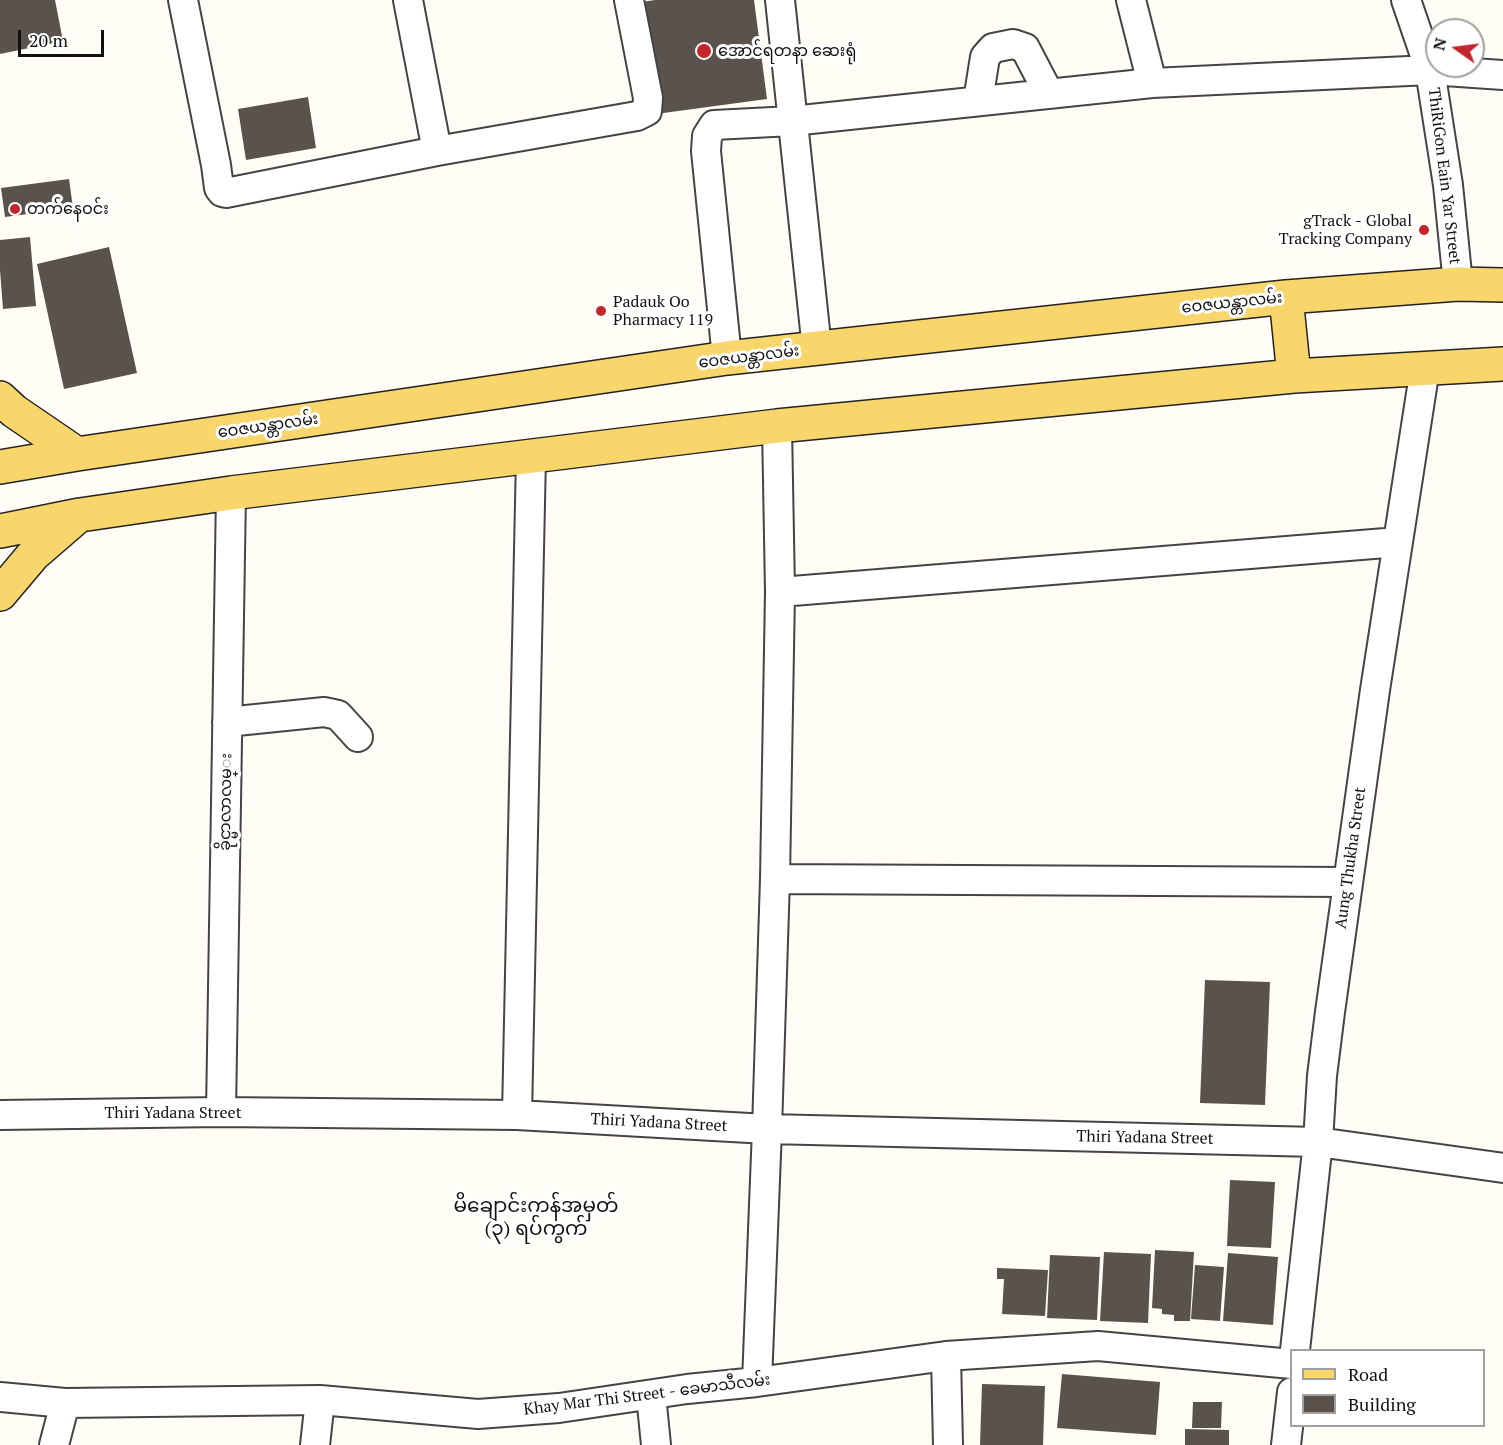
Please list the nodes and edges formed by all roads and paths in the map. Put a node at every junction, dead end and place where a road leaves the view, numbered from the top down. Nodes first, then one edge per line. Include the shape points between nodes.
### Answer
1 (183, 0) edge
2 (408, 0) edge
3 (629, 0) edge
4 (780, 0) edge
5 (1131, 0) edge
6 (1406, 0) edge
7 (1425, 55) edge
8 (1425, 70) edge
9 (1485, 74) edge
10 (1503, 75) edge
11 (1431, 78) edge
12 (1152, 83) junction
13 (1049, 94) junction
14 (978, 101) junction
15 (792, 121) junction
16 (437, 151) junction
17 (1458, 284) junction
18 (1503, 285) edge
19 (1287, 297) junction
20 (817, 349) junction
21 (727, 358) junction
22 (1503, 364) edge
23 (1425, 368) junction
24 (1294, 376) junction
25 (0, 398) edge
26 (777, 426) junction
27 (77, 454) junction
28 (531, 456) junction
29 (0, 467) edge
30 (231, 492) junction
31 (80, 515) junction
32 (0, 531) edge
33 (1398, 542) junction
34 (780, 592) junction
35 (0, 594) edge
36 (227, 722) junction
37 (358, 737) dead end
38 (775, 879) junction
39 (1348, 882) junction
40 (221, 1112) junction
41 (0, 1115) edge
42 (517, 1115) junction
43 (768, 1130) junction
44 (1318, 1142) junction
45 (1503, 1168) edge
46 (1295, 1349) edge
47 (946, 1356) junction
48 (1290, 1364) edge
49 (757, 1382) junction
50 (651, 1395) junction
51 (0, 1397) edge
52 (320, 1400) junction
53 (65, 1403) junction
54 (1290, 1410) edge
55 (54, 1445) edge
56 (315, 1445) edge
57 (656, 1445) edge
58 (948, 1445) edge
59 (1286, 1445) edge

1 - 16 street via 222,192
2 - 16 street
3 - 16 street via 648,98 647,111 637,116
4 - 15 street
5 - 12 street
6 - 7 street, ThiRiGon Eain Yar Street
8 - 12 street
9 - 10 street
11 - 17 street, ThiRiGon Eain Yar Street
12 - 13 street
13 - 14 street
13 - 14 street via 1025,48 1013,44 993,48 985,57
14 - 15 street
15 - 20 street
15 - 21 street via 714,125 707,136
17 - 18 main road, ဝေဇယန္တာလမ်း
17 - 19 main road, ဝေဇယန္တာလမ်း
19 - 20 main road, ဝေဇယန္တာလမ်း
19 - 24 main road
20 - 21 main road, ဝေဇယန္တာလမ်း
21 - 27 main road, ဝေဇယန္တာလမ်း
22 - 23 main road
23 - 24 main road
23 - 33 street, Aung Thukha Street
24 - 26 main road
25 - 27 main road
26 - 28 main road
26 - 34 street
27 - 29 main road, ဝေဇယန္တာလမ်း
28 - 30 main road
28 - 42 street
30 - 31 main road
30 - 36 street, ခိုင္မာလာလမ္း
31 - 32 main road
31 - 35 main road via 33,555
33 - 34 street
33 - 39 street, Aung Thukha Street
34 - 38 street
36 - 37 street via 324,712 338,716
36 - 40 street, ခိုင္မာလာလမ္း
38 - 39 street
38 - 43 street
39 - 44 street, Aung Thukha Street via 1322,1076
40 - 41 street, Thiri Yadana Street
40 - 42 street, Thiri Yadana Street
42 - 43 street, Thiri Yadana Street
43 - 44 street, Thiri Yadana Street
43 - 49 street
44 - 45 street, Thiri Yadana Street
44 - 46 street, Aung Thukha Street
47 - 48 street, Khay Mar Thi Street - ခေမာသီလမ်း via 1098,1346
47 - 49 street, Khay Mar Thi Street - ခေမာသီလမ်း
47 - 58 street
49 - 50 street, Khay Mar Thi Street - ခေမာသီလမ်း
50 - 52 street, Khay Mar Thi Street - ခေမာသီလမ်း via 478,1414
50 - 57 street
51 - 53 street, Khay Mar Thi Street - ခေမာသီလမ်း
52 - 53 street, Khay Mar Thi Street - ခေမာသီလမ်း
52 - 56 street
53 - 55 street
54 - 59 street

